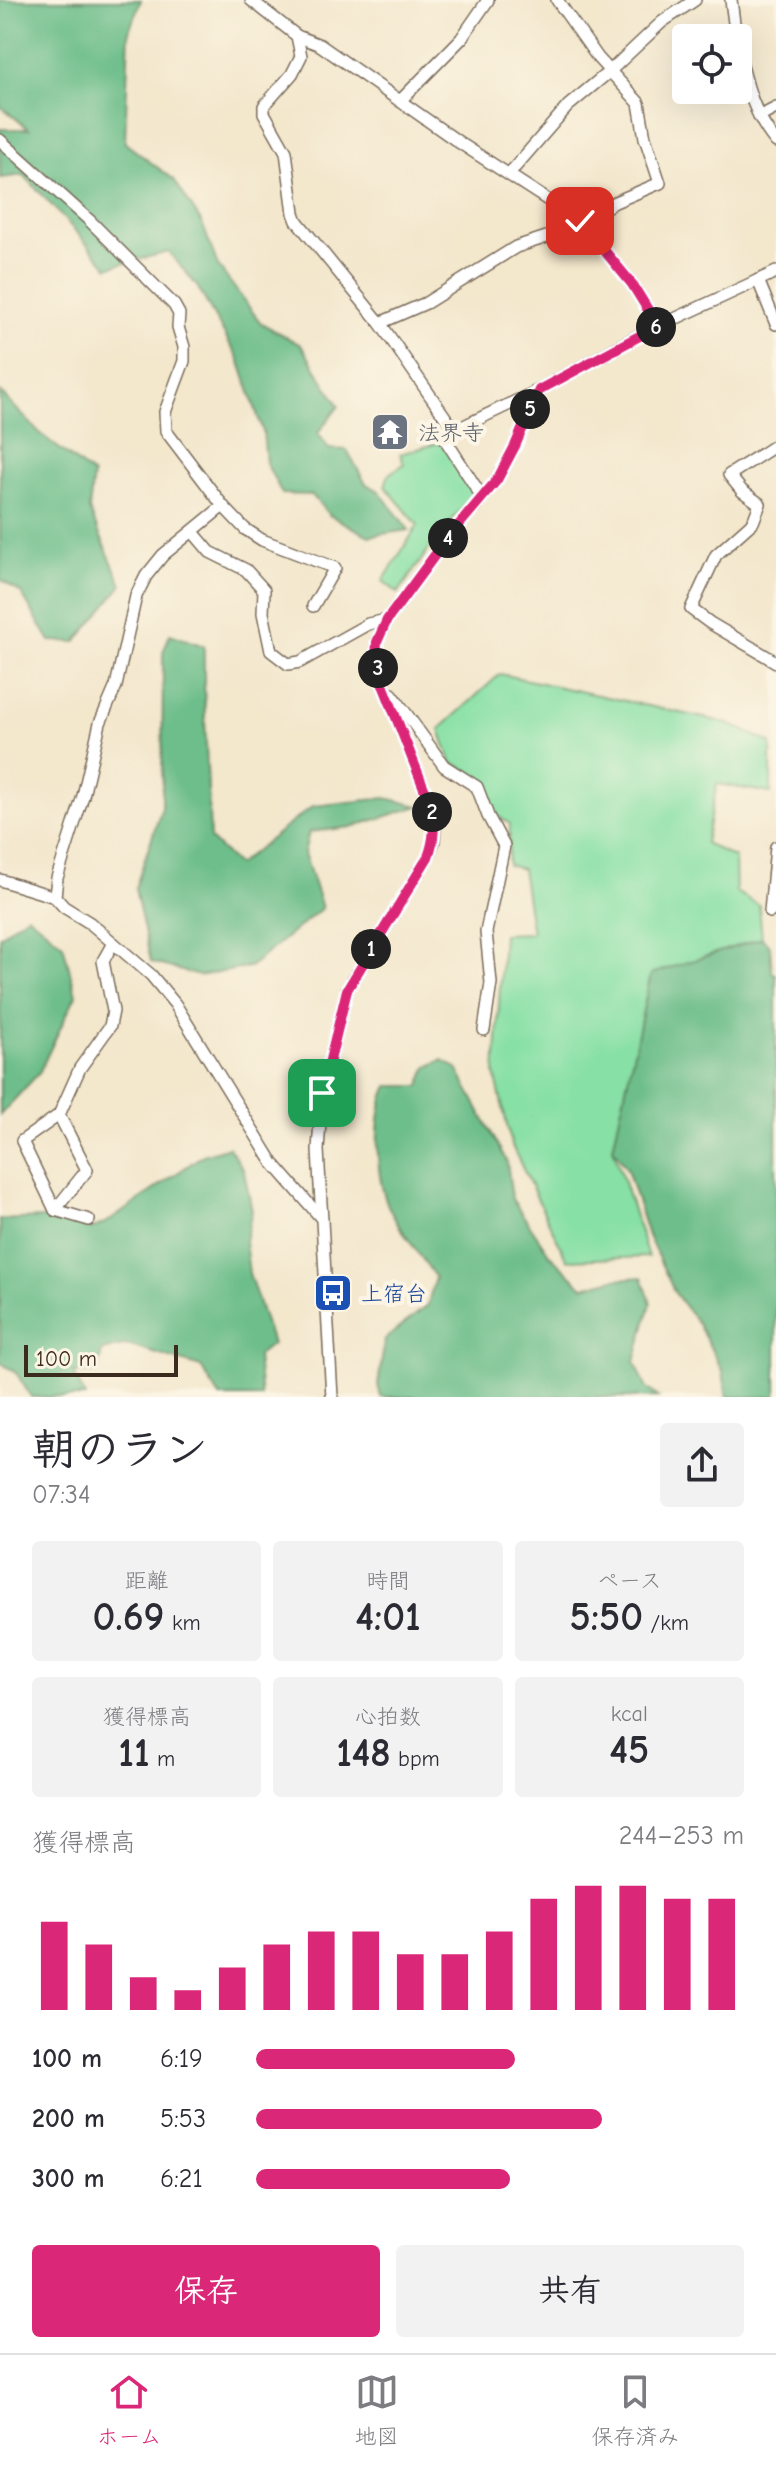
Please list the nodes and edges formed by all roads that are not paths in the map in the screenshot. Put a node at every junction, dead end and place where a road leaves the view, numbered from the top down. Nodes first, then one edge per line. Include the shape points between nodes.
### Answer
1 (251, 0) edge
2 (488, 0) edge
3 (557, 0) edge
4 (695, 0) edge
5 (731, 0) edge
6 (734, 24) edge
7 (297, 36) junction
8 (610, 71) junction
9 (400, 101) junction
10 (752, 101) edge
11 (776, 108) edge
12 (759, 117) junction
13 (0, 140) edge
14 (776, 142) edge
15 (509, 174) junction
16 (580, 221) junction
17 (776, 272) edge
18 (758, 280) junction
19 (380, 323) junction
20 (776, 324) edge
21 (658, 326) junction
22 (539, 390) junction
23 (454, 430) junction
24 (776, 445) edge
25 (482, 497) junction
26 (223, 506) junction
27 (193, 532) junction
28 (313, 606) dead end
29 (387, 620) junction
30 (776, 662) edge
31 (380, 677) junction
32 (776, 847) edge
33 (0, 880) edge
34 (55, 897) junction
35 (770, 912) dead end
36 (113, 943) junction
37 (484, 1030) dead end
38 (59, 1115) junction
39 (55, 1210) junction
40 (322, 1219) junction
41 (89, 1220) dead end
42 (332, 1397) edge

1 - 7 street
2 - 9 street via 461,39
3 - 8 street
4 - 8 street via 662,22
5 - 6 street
7 - 9 street via 320,45
7 - 19 street via 301,56 264,113 286,152 297,221
8 - 15 street via 568,106
8 - 16 street via 639,103 660,183
9 - 15 street
10 - 12 street
11 - 12 street
12 - 14 street
13 - 26 street via 174,305 184,361 165,412 166,431
15 - 16 street
16 - 19 street via 516,247 426,303
16 - 21 street via 632,284
17 - 18 street
18 - 20 street
18 - 21 street
19 - 23 street
21 - 22 street
22 - 23 street
22 - 25 street via 497,480
23 - 25 street via 443,436
24 - 30 street via 729,475 760,504 753,522 716,555 691,609
25 - 29 street
26 - 27 street
26 - 28 street via 262,540 335,568
27 - 29 street via 210,552 246,570 264,590 271,651 288,664 368,624
27 - 34 street via 163,555 136,596 116,686 100,723
29 - 31 street via 377,642
31 - 37 street via 444,766 477,787 504,846 486,932 491,983
31 - 40 street via 428,796 434,841 347,990 319,1120
32 - 35 street
33 - 34 street
34 - 36 street
36 - 38 street via 103,961 113,1011 110,1026 80,1068
36 - 40 street via 175,1004 273,1163
38 - 39 street via 87,1170
38 - 39 street via 22,1141
39 - 41 street
40 - 42 street

